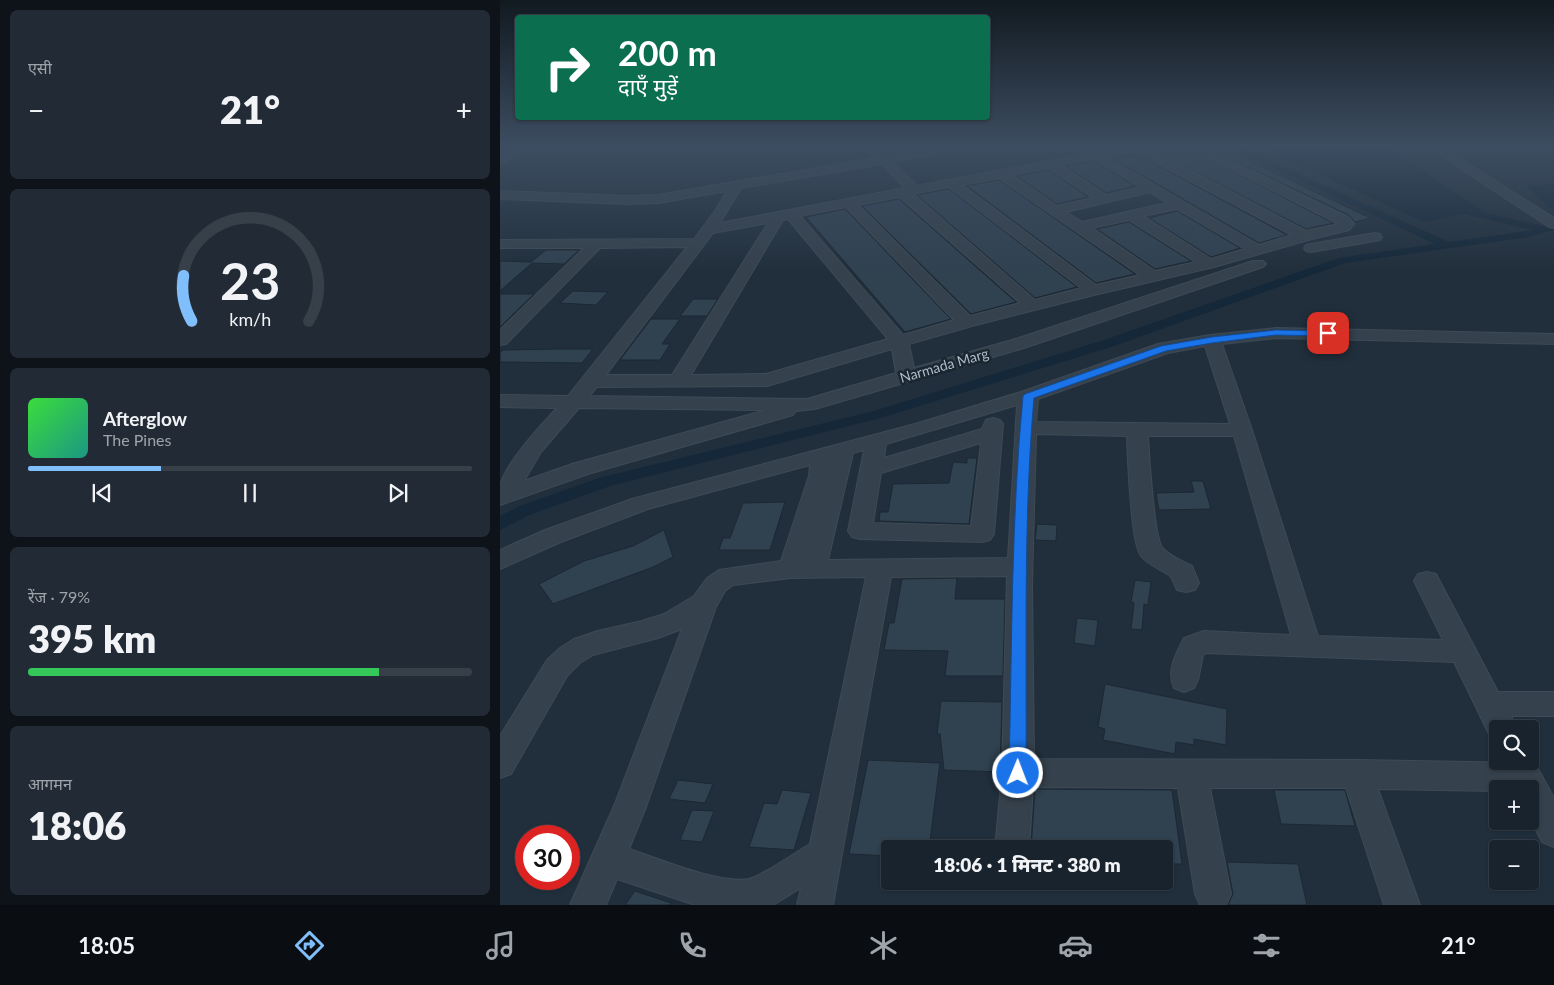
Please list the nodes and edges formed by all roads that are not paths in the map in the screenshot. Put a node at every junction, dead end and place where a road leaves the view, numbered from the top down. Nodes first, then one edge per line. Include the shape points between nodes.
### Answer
1 (532, 188) edge
2 (670, 188) edge
3 (726, 188) edge
4 (734, 188) edge
5 (906, 188) edge
6 (923, 188) edge
7 (959, 188) edge
8 (1023, 188) edge
9 (1088, 188) edge
10 (1151, 188) edge
11 (1152, 188) edge
12 (1217, 188) edge
13 (1279, 188) edge
14 (1498, 188) edge
15 (908, 191) junction
16 (500, 195) edge
17 (1104, 199) junction
18 (849, 202) junction
19 (1179, 204) junction
20 (1056, 210) junction
21 (1131, 215) junction
22 (785, 216) junction
23 (1551, 222) edge
24 (1080, 227) junction
25 (703, 236) junction
26 (1304, 236) junction
27 (1375, 237) dead end
28 (500, 244) edge
29 (595, 245) junction
30 (1257, 250) junction
31 (1209, 264) junction
32 (1152, 276) junction
33 (1093, 290) junction
34 (1033, 306) junction
35 (966, 322) junction
36 (1554, 339) edge
37 (500, 340) edge
38 (1212, 340) junction
39 (900, 342) junction
40 (906, 377) junction
41 (592, 380) junction
42 (678, 380) junction
43 (1028, 396) junction
44 (573, 401) junction
45 (501, 402) edge
46 (808, 405) junction
47 (1026, 428) junction
48 (1137, 430) junction
49 (1242, 430) junction
50 (876, 440) junction
51 (832, 452) junction
52 (871, 469) junction
53 (504, 496) edge
54 (500, 560) edge
55 (1020, 567) junction
56 (802, 569) junction
57 (880, 570) junction
58 (1427, 581) dead end
59 (1186, 583) dead end
60 (705, 601) junction
61 (1308, 647) junction
62 (1462, 651) junction
63 (1184, 680) dead end
64 (1554, 704) edge
65 (1496, 716) edge
66 (500, 764) edge
67 (1489, 770) edge
68 (1523, 770) edge
69 (1018, 773) junction
70 (1191, 774) junction
71 (1357, 774) junction
72 (1554, 831) edge
73 (1013, 840) edge
74 (825, 854) junction
75 (608, 859) junction
76 (1213, 894) dead end
77 (588, 905) edge
78 (815, 905) edge
79 (1402, 905) edge

1 - 2 street via 629,192
3 - 16 street via 643,199
4 - 25 street
5 - 15 street
6 - 15 street
7 - 33 street
8 - 20 street
9 - 17 street
10 - 17 street
11 - 19 street
12 - 26 street
13 - 26 street via 1347,224
14 - 23 street
15 - 18 street
15 - 34 street
17 - 20 street
18 - 22 street
18 - 35 street
19 - 21 street
19 - 30 street
20 - 24 street
21 - 24 street
21 - 31 street
22 - 25 street
22 - 39 street
22 - 42 street
24 - 32 street
25 - 29 street
25 - 41 street
26 - 30 street
27 - 40 street, Narmada Marg via 1304,249 1018,344
28 - 29 street
29 - 37 street
30 - 31 street
31 - 32 street
32 - 33 street
33 - 34 street
34 - 35 street
35 - 39 street
36 - 38 street via 1276,333
38 - 43 street via 1164,348
38 - 49 street
39 - 40 street
39 - 42 street via 767,380
40 - 46 street, Narmada Marg
41 - 42 street
41 - 44 street
43 - 47 street
43 - 50 street
44 - 45 street, Narmada Marg
44 - 46 street, Narmada Marg
44 - 53 street via 537,443
46 - 53 street via 580,469
47 - 48 street
47 - 55 street
48 - 49 street
48 - 59 street via 1143,513 1150,550 1183,572
49 - 61 street
50 - 51 street
50 - 52 street
51 - 54 street via 640,504 553,536
51 - 56 street via 820,476
52 - 52 street via 860,531 982,534 992,428
55 - 57 street
55 - 69 street
56 - 57 street
56 - 60 street via 728,576 712,587
57 - 74 street
58 - 62 street
60 - 66 street via 671,622 585,645 568,654
60 - 75 street
61 - 62 street
61 - 63 street via 1204,642 1194,646 1189,655
62 - 65 street
64 - 65 street
67 - 71 street
68 - 72 street
69 - 70 street
69 - 73 street
70 - 71 street
70 - 76 street
71 - 79 street
74 - 75 street via 755,896 734,897 712,893
74 - 78 street
75 - 77 street

